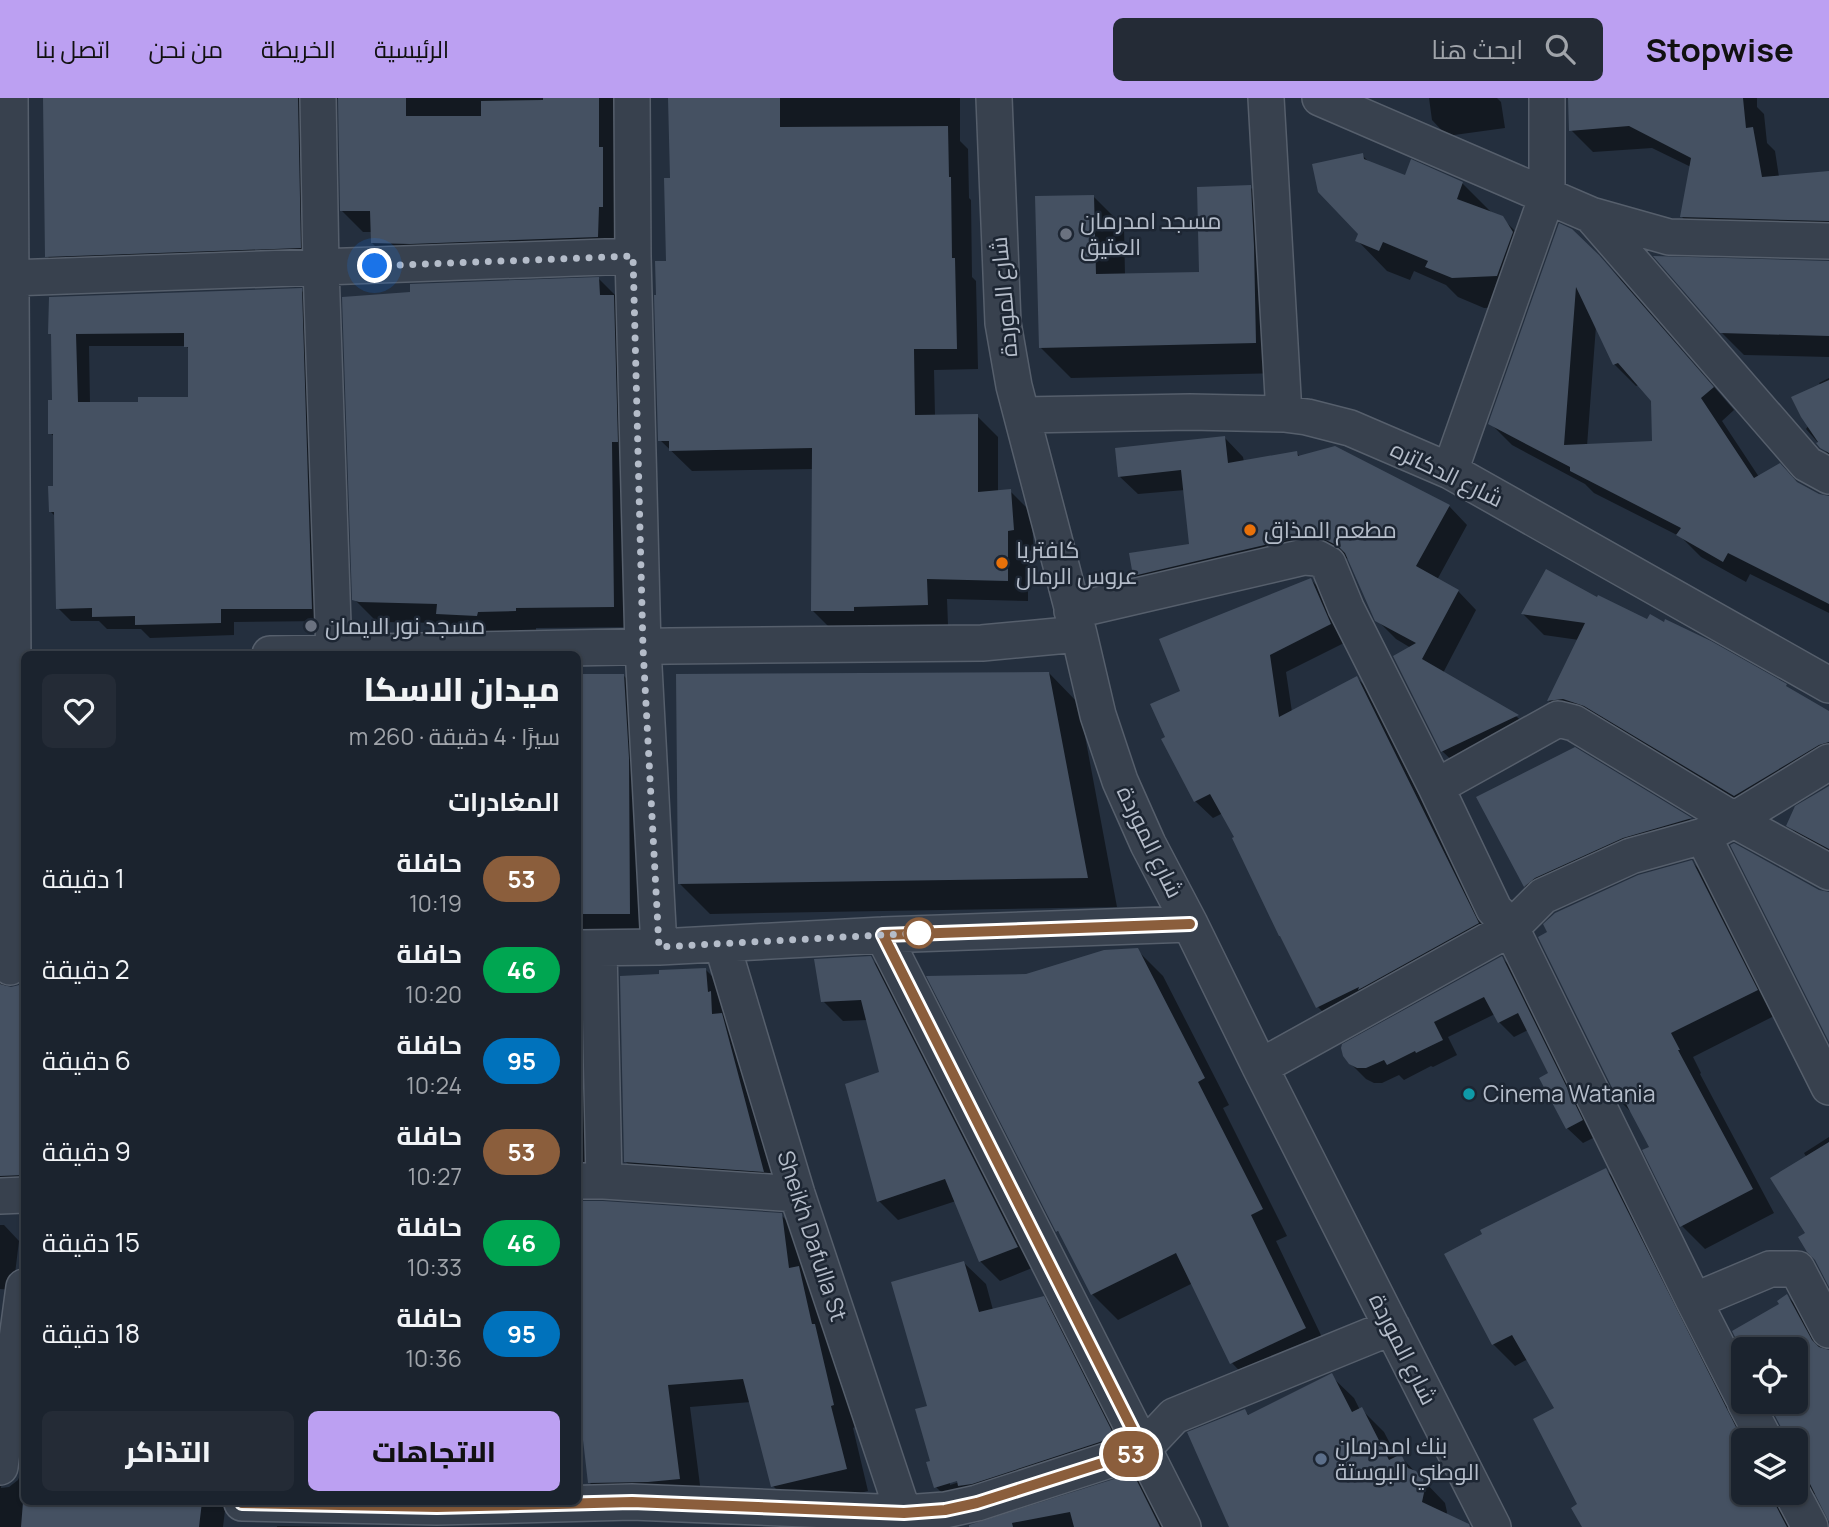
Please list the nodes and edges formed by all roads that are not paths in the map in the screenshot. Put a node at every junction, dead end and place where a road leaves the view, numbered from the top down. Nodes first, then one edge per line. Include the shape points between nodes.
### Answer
1 (10, 98) edge
2 (318, 98) edge
3 (632, 98) edge
4 (994, 98) edge
5 (1266, 98) edge
6 (1320, 98) edge
7 (1547, 98) edge
8 (6, 187) edge
9 (1547, 196) junction
10 (1591, 215) junction
11 (1829, 241) edge
12 (633, 256) junction
13 (321, 268) junction
14 (10, 278) junction
15 (1284, 414) junction
16 (1022, 415) junction
17 (1450, 471) junction
18 (1829, 476) edge
19 (1076, 623) junction
20 (643, 648) junction
21 (335, 651) edge
22 (458, 651) edge
23 (19, 664) edge
24 (1829, 685) edge
25 (1829, 762) edge
26 (1436, 787) junction
27 (12, 789) edge
28 (1734, 820) junction
29 (1703, 836) junction
30 (1829, 872) edge
31 (1190, 924) junction
32 (1511, 928) junction
33 (883, 935) junction
34 (722, 944) junction
35 (659, 947) junction
36 (588, 948) edge
37 (11, 967) edge
38 (1259, 1067) junction
39 (1829, 1087) edge
40 (591, 1181) edge
41 (797, 1194) junction
42 (21, 1195) edge
43 (0, 1196) edge
44 (1694, 1301) junction
45 (21, 1310) edge
46 (1392, 1327) junction
47 (1829, 1331) edge
48 (1731, 1373) edge
49 (1143, 1450) junction
50 (0, 1467) edge
51 (404, 1505) edge
52 (455, 1505) edge
53 (1798, 1505) edge
54 (242, 1510) edge
55 (630, 1515) edge
56 (718, 1516) edge
57 (906, 1520) edge
58 (1183, 1527) edge
59 (1493, 1527) edge
60 (1810, 1527) edge

1 - 8 street
2 - 13 street
3 - 12 street
4 - 16 street, شارع الموردة via 1003,323
5 - 15 street
6 - 9 street
7 - 9 street
8 - 14 street
9 - 10 street
9 - 17 street
10 - 11 street via 1669,237
10 - 18 street via 1807,464
12 - 13 street
12 - 20 street
13 - 14 street
13 - 21 street
14 - 23 street
15 - 16 street, شارع الدكاتره
15 - 17 street, شارع الدكاتره via 1350,428
16 - 19 street, شارع الموردة
17 - 24 street, شارع الدكاتره
19 - 20 street via 982,643
19 - 26 street via 1304,557 1317,558 1328,564
19 - 31 street, شارع الموردة via 1120,781
20 - 22 street
20 - 35 street
23 - 27 street
25 - 28 street
26 - 28 street via 1558,719 1574,723
26 - 32 street via 1494,909
27 - 37 street
28 - 29 street
28 - 30 street
29 - 32 street via 1631,856 1544,897
29 - 39 street
31 - 33 street
31 - 38 street, شارع الموردة
32 - 38 street
32 - 44 street
33 - 34 street
33 - 49 street
34 - 35 street
34 - 41 street, Sheikh Dafulla St
35 - 36 street
36 - 40 street
38 - 46 street, شارع الموردة
40 - 41 street
41 - 57 street, Sheikh Dafulla St
42 - 43 street
44 - 47 street via 1770,1269 1797,1269
44 - 48 street
45 - 50 street
46 - 49 street via 1174,1416
46 - 59 street, شارع الموردة
49 - 57 street via 977,1503
49 - 58 street
51 - 54 street
52 - 55 street
53 - 60 street
55 - 56 street
56 - 57 street

